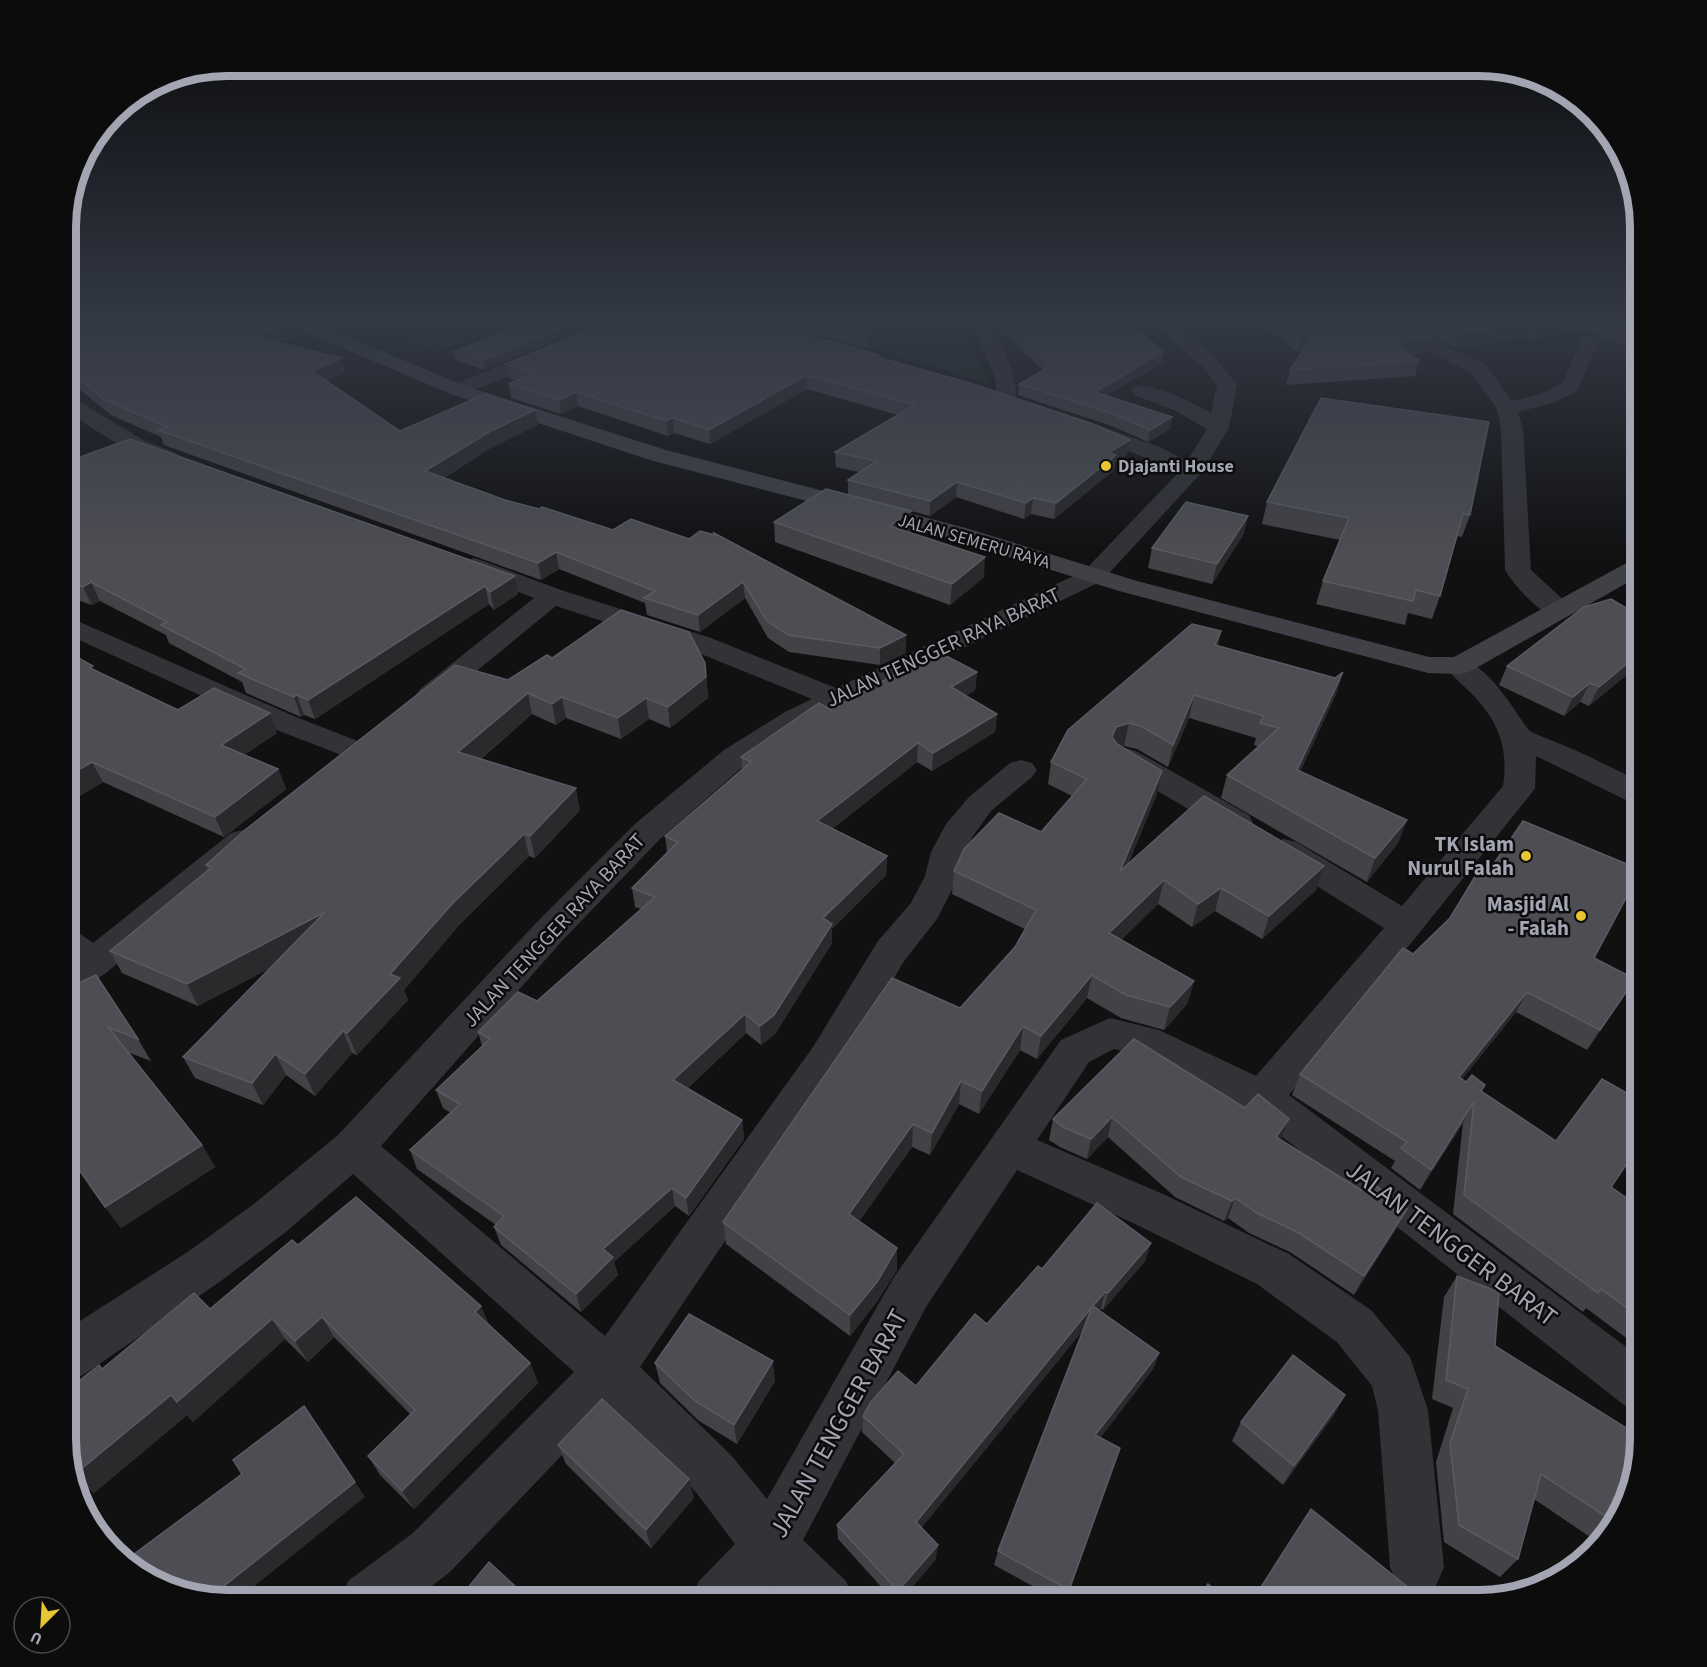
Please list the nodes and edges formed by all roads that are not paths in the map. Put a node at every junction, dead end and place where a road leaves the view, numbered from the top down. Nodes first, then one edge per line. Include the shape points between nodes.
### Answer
1 (482, 398) edge
2 (1002, 398) edge
3 (1013, 398) edge
4 (1161, 398) edge
5 (1224, 398) edge
6 (1499, 398) edge
7 (1548, 398) edge
8 (1507, 409) junction
9 (77, 410) edge
10 (1072, 422) edge
11 (1218, 428) junction
12 (195, 468) edge
13 (1191, 471) junction
14 (450, 557) edge
15 (1630, 571) edge
16 (1093, 576) junction
17 (552, 596) junction
18 (1559, 610) junction
19 (77, 629) edge
20 (1459, 666) junction
21 (836, 698) junction
22 (410, 711) edge
23 (384, 731) edge
24 (1517, 736) junction
25 (357, 752) junction
26 (1125, 758) edge
27 (1021, 770) dead end
28 (329, 774) edge
29 (1630, 784) edge
30 (263, 825) edge
31 (1405, 924) junction
32 (76, 961) edge
33 (1262, 1098) junction
34 (1009, 1147) junction
35 (353, 1148) junction
36 (76, 1351) edge
37 (609, 1371) junction
38 (1630, 1380) edge
39 (770, 1546) junction
40 (1417, 1567) dead end
41 (382, 1590) edge
42 (729, 1590) edge
43 (815, 1590) edge

1 - 16 street, JALAN SEMERU RAYA via 658,455 957,533
2 - 3 street via 1015,402
4 - 11 street via 1202,415
5 - 11 street
6 - 8 street
7 - 8 street
8 - 18 street via 1512,429 1518,570
9 - 12 street via 127,449
10 - 13 street
11 - 13 street
13 - 16 street
14 - 17 street
15 - 18 street
16 - 20 street, JALAN SEMERU RAYA via 1428,665
16 - 21 street, JALAN TENGGER RAYA BARAT
17 - 21 street via 701,644
17 - 22 street
18 - 20 street
19 - 25 street
20 - 24 street via 1495,700
21 - 35 street, JALAN TENGGER RAYA BARAT via 795,718 735,756 648,831 549,932
23 - 25 street
24 - 29 street
24 - 31 street via 1523,767 1519,788
25 - 28 street
26 - 31 street
27 - 37 street via 980,804 958,832 925,910 891,951 827,1058
30 - 32 street
31 - 33 street
33 - 34 street, JALAN TENGGER BARAT via 1145,1041 1110,1034 1075,1051
33 - 38 street, JALAN TENGGER BARAT
34 - 39 street, JALAN TENGGER BARAT via 910,1292
34 - 40 street via 1273,1269 1354,1326 1393,1374 1403,1410
35 - 36 street, JALAN TENGGER RAYA BARAT via 205,1266
35 - 37 street, JALAN TENGGER BARAT
37 - 39 street, JALAN TENGGER BARAT via 713,1473
37 - 41 street via 432,1552
39 - 42 street
39 - 43 street

